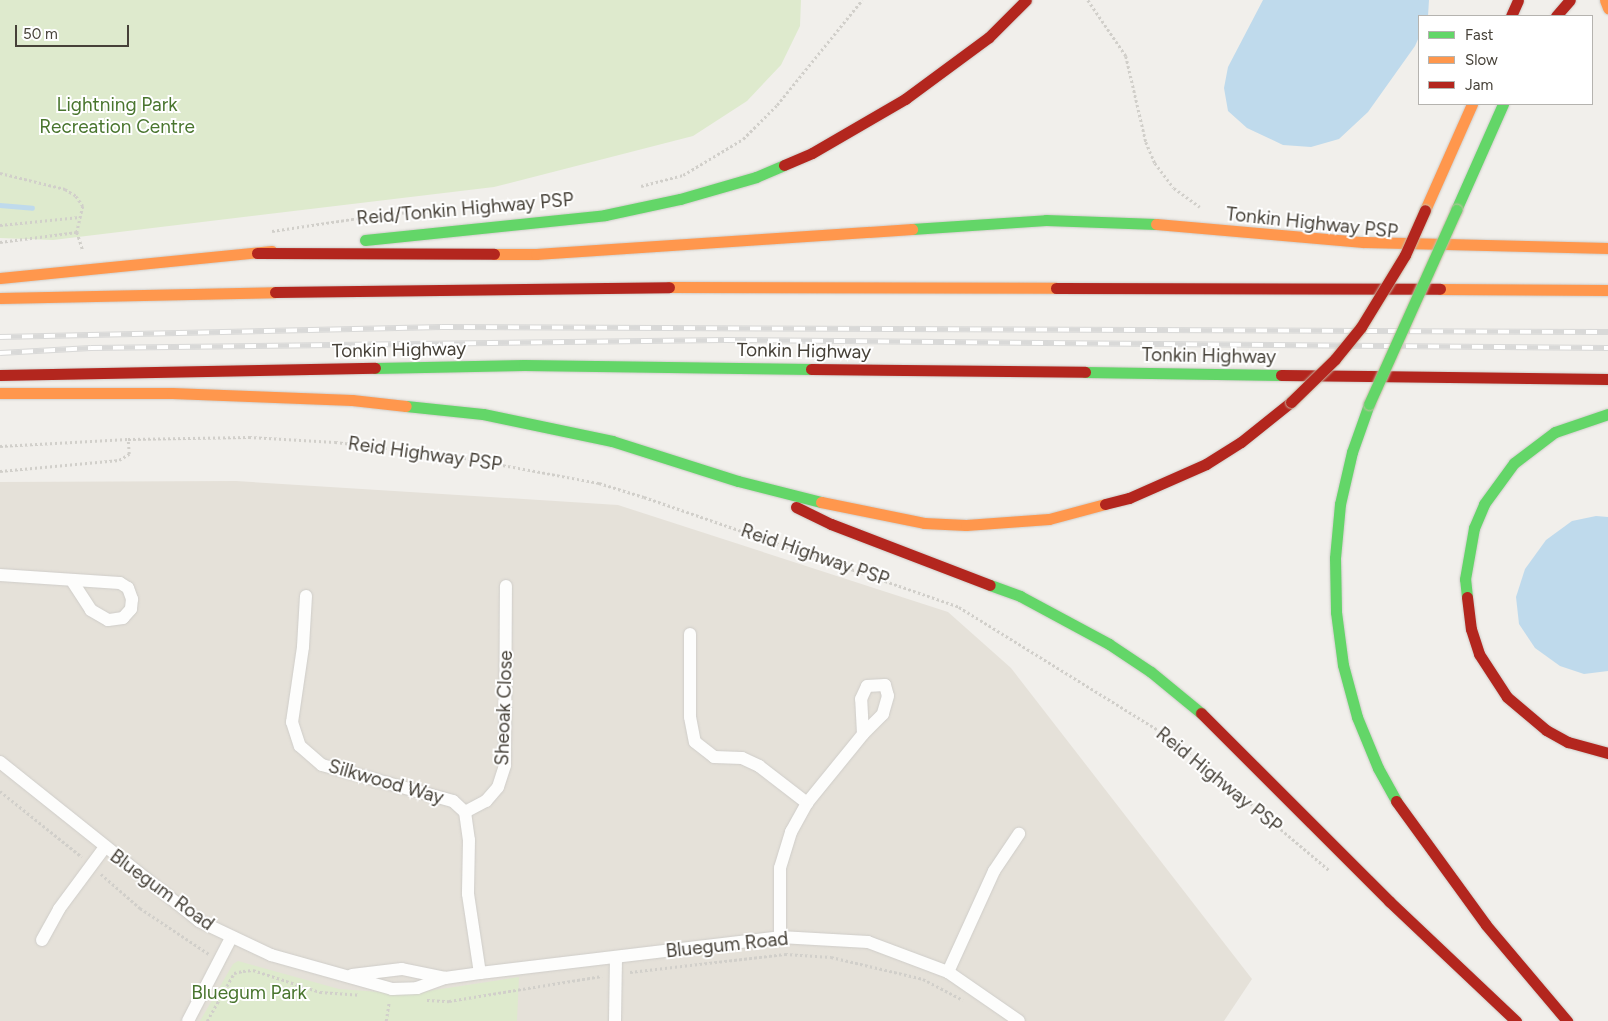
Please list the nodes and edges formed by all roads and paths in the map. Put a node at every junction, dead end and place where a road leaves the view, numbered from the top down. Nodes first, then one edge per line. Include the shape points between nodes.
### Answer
1 (862, 0) edge
2 (1026, 0) edge
3 (1088, 0) edge
4 (1518, 0) edge
5 (1570, 0) edge
6 (1605, 0) edge
7 (1608, 8) edge
8 (1511, 15) edge
9 (1557, 15) edge
10 (1472, 105) edge
11 (1503, 105) edge
12 (0, 173) edge
13 (636, 188) dead end
14 (450, 210) dead end
15 (1207, 210) dead end
16 (80, 217) junction
17 (0, 225) edge
18 (270, 231) dead end
19 (77, 232) junction
20 (0, 242) edge
21 (1608, 248) edge
22 (93, 251) dead end
23 (257, 253) junction
24 (0, 278) edge
25 (1608, 290) edge
26 (0, 298) edge
27 (0, 375) edge
28 (1608, 379) edge
29 (0, 393) edge
30 (1608, 414) edge
31 (128, 439) junction
32 (0, 446) edge
33 (0, 471) edge
34 (745, 482) junction
35 (0, 575) edge
36 (72, 581) junction
37 (506, 586) dead end
38 (306, 596) dead end
39 (690, 634) dead end
40 (863, 734) dead end
41 (1608, 753) edge
42 (0, 762) edge
43 (0, 791) edge
44 (807, 803) junction
45 (465, 812) junction
46 (1019, 834) dead end
47 (105, 847) junction
48 (91, 864) junction
49 (1336, 876) dead end
50 (780, 937) junction
51 (231, 938) junction
52 (42, 940) dead end
53 (616, 958) junction
54 (221, 962) junction
55 (948, 972) junction
56 (234, 973) junction
57 (480, 973) junction
58 (615, 974) junction
59 (348, 975) junction
60 (445, 978) junction
61 (363, 996) dead end
62 (389, 998) dead end
63 (424, 1000) dead end
64 (972, 1005) dead end
65 (188, 1021) edge
66 (207, 1021) edge
67 (386, 1021) edge
68 (615, 1021) edge
69 (1019, 1021) edge
70 (1516, 1021) edge
71 (1566, 1021) edge

1 - 13 path via 777,105 743,139 683,175
2 - 23 highway via 989,37 905,99 812,153 756,178 680,200 605,215
3 - 15 path, Tonkin Highway PSP via 1126,56 1146,142 1155,163 1174,188
4 - 8 highway
5 - 9 highway
6 - 7 highway
10 - 34 highway, bridge via 1405,255 1361,327 1335,359 1291,402 1241,442 1168,482 1129,498 1049,518 982,524 924,523 858,511
11 - 71 highway, bridge via 1369,404 1348,469 1334,558 1337,621 1357,718 1378,768 1404,814 1486,925
12 - 16 path via 65,189 83,206
14 - 18 path, Reid/Tonkin Highway PSP via 392,213
16 - 17 path
16 - 19 path
19 - 20 path
19 - 22 path via 83,252
21 - 23 highway via 1363,242 1148,223 1046,220 536,254
23 - 24 highway
25 - 26 highway via 527,286
27 - 28 highway, Tonkin Highway via 532,365
29 - 34 highway via 181,394 418,405 483,414 612,441
30 - 41 highway via 1555,432 1514,463 1484,504 1470,545 1464,578 1471,629 1479,654 1507,697 1546,730 1568,742
31 - 32 path, Reid Highway PSP
31 - 33 path via 129,454 119,460
31 - 49 path, Reid Highway PSP via 249,438 372,445 449,455 590,481 920,591 959,607 1178,742
34 - 70 highway via 831,524 1020,596 1087,631 1151,672 1191,703 1389,901
35 - 36 street
36 - 36 street via 120,583 128,588 131,609 123,618 108,620 91,610
37 - 45 street, Sheoak Close via 505,765 498,787 486,801
38 - 45 street, Silkwood Way via 303,646 292,722 300,746 322,765 453,801
39 - 44 street via 690,717 695,742 714,758 742,758 759,766
40 - 44 street
42 - 47 street, Bluegum Road
43 - 48 path
44 - 50 street via 791,832 780,868
45 - 57 street, Silkwood Way via 469,840 468,894
46 - 55 street via 994,871
47 - 48 street
47 - 51 street, Bluegum Road via 199,921
48 - 52 street
48 - 54 path via 140,908
50 - 53 street, Bluegum Road
50 - 55 street, Bluegum Road via 868,942
51 - 54 street
51 - 59 street, Bluegum Road via 271,954
53 - 57 street, Bluegum Road
53 - 58 street
54 - 56 path
54 - 65 street
55 - 69 street, Bluegum Road
56 - 61 path via 253,970 320,992
56 - 66 path
57 - 60 street, Bluegum Road
58 - 63 path via 530,985 449,1001
58 - 64 path via 785,954 831,957 924,979
58 - 68 street
59 - 60 street, Bluegum Road via 402,969
59 - 60 street, Bluegum Road via 392,989 417,988
62 - 67 path

